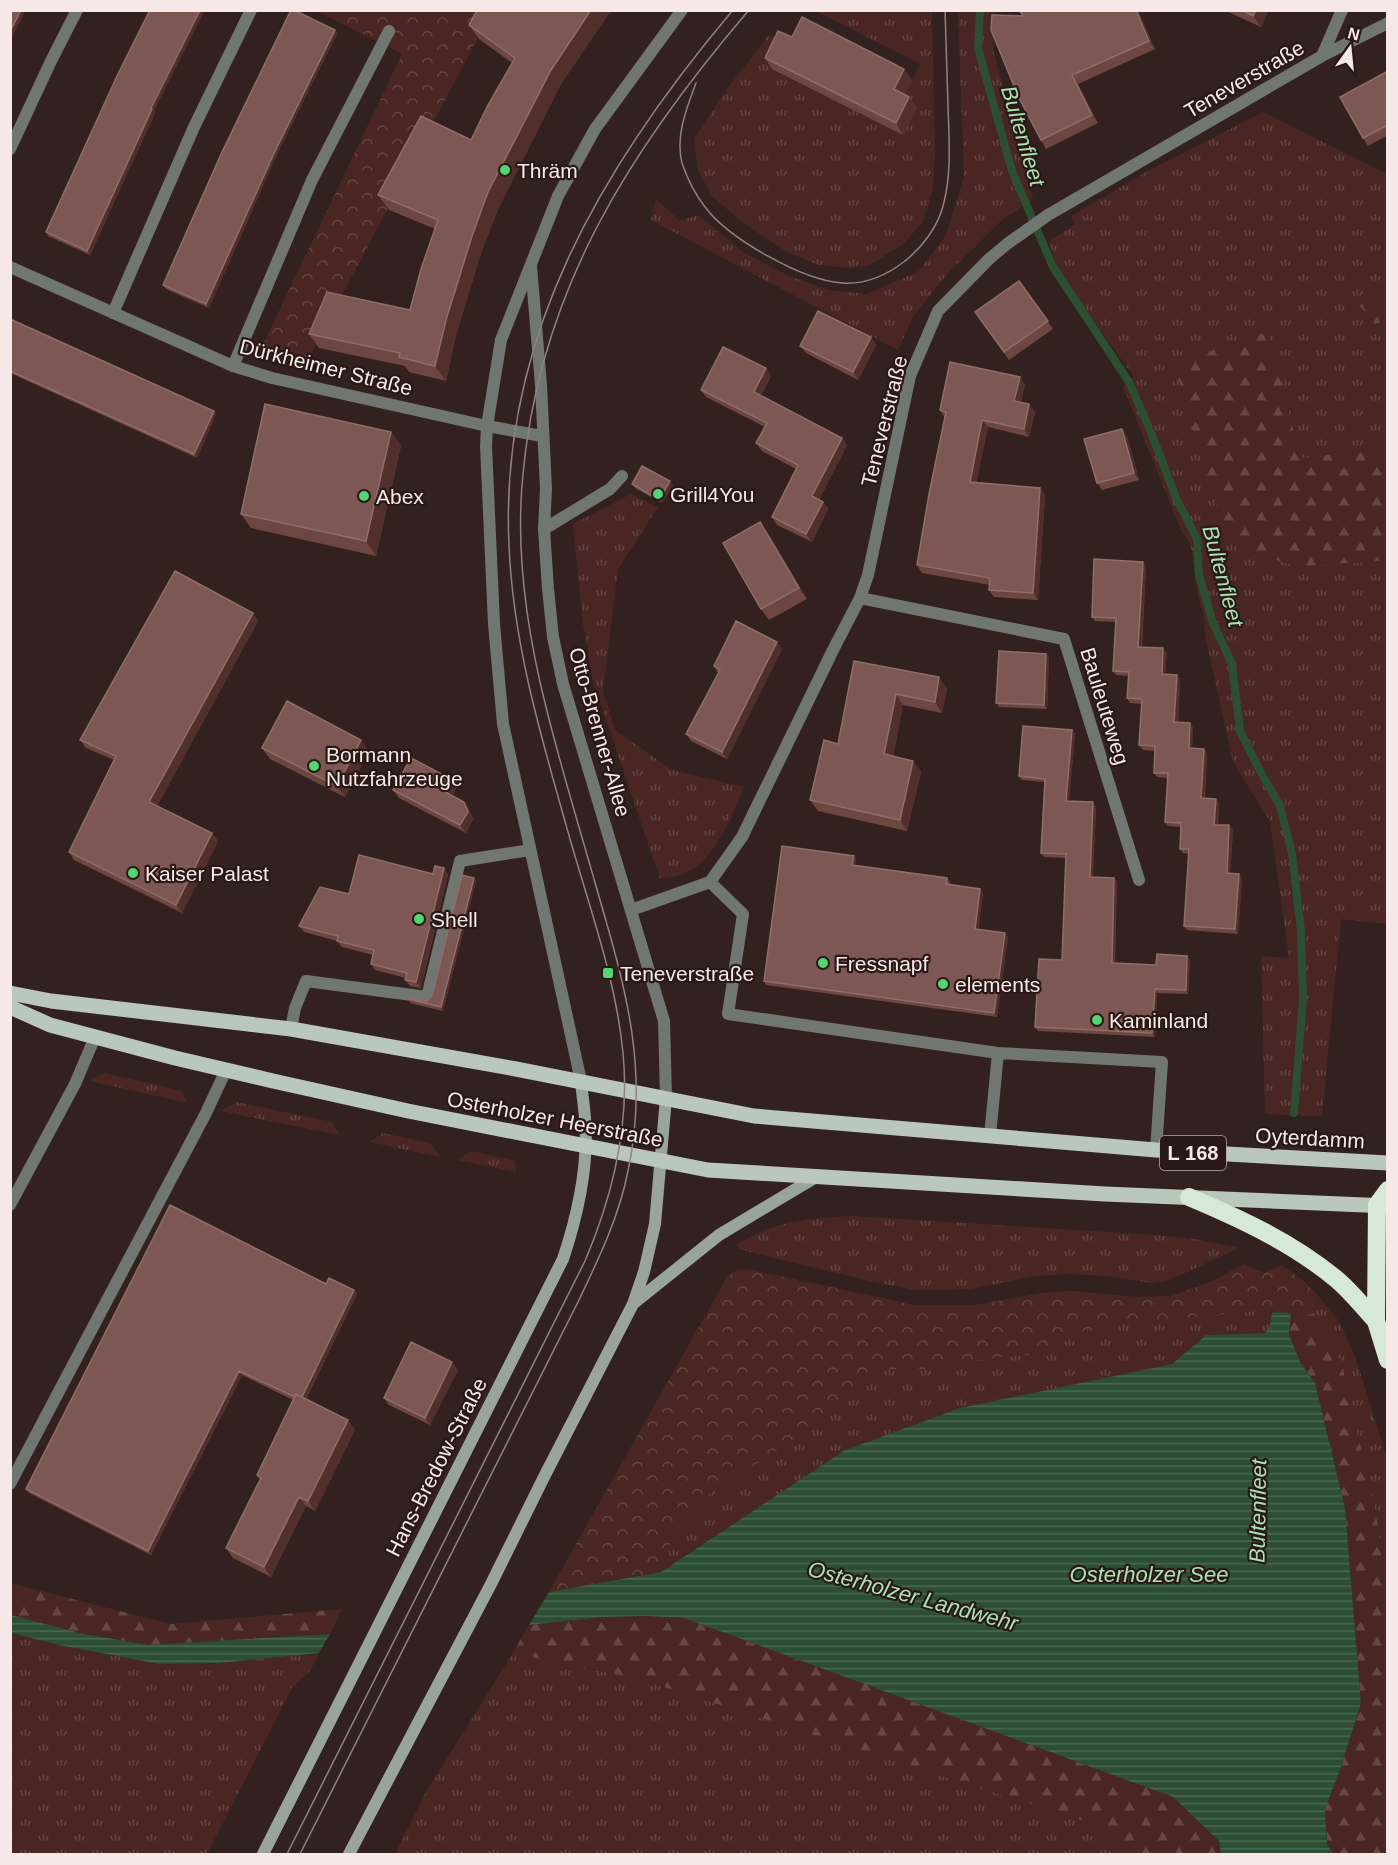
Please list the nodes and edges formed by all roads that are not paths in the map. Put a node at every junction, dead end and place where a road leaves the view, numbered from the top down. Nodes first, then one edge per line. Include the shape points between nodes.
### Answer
1 (77, 10) edge
2 (251, 10) edge
3 (682, 10) edge
4 (1342, 10) edge
5 (1388, 23) edge
6 (389, 32) dead end
7 (1322, 56) junction
8 (10, 149) edge
9 (531, 262) junction
10 (10, 267) edge
11 (113, 313) junction
12 (233, 366) junction
13 (487, 426) junction
14 (542, 436) junction
15 (622, 476) dead end
16 (544, 529) junction
17 (860, 598) junction
18 (530, 850) junction
19 (1139, 880) dead end
20 (710, 882) junction
21 (632, 909) junction
22 (10, 993) edge
23 (10, 1007) edge
24 (291, 1029) junction
25 (95, 1037) junction
26 (998, 1053) junction
27 (225, 1070) junction
28 (580, 1081) junction
29 (666, 1098) junction
30 (990, 1136) junction
31 (1086, 1144) joint
32 (586, 1147) junction
33 (1156, 1150) junction
34 (661, 1161) junction
35 (1388, 1163) edge
36 (816, 1177) junction
37 (1190, 1197) junction
38 (1384, 1200) edge
39 (10, 1204) edge
40 (633, 1304) junction
41 (1376, 1321) junction
42 (1388, 1360) edge
43 (10, 1484) edge
44 (263, 1854) edge
45 (349, 1854) edge

1 - 8 street
2 - 11 street via 194,127
3 - 9 street, Otto-Brenner-Allee via 595,129 558,196
4 - 7 street, Teneverstraße
5 - 7 street, Teneverstraße
6 - 12 street via 312,180
7 - 17 street, Teneverstraße via 1048,215 989,259 938,311 910,376
9 - 13 street, Otto-Brenner-Allee via 501,340
9 - 14 street, Otto-Brenner-Allee
10 - 11 street, Dürkheimer Straße
11 - 12 street, Dürkheimer Straße
12 - 13 street, Dürkheimer Straße
13 - 14 street, Dürkheimer Straße
13 - 18 street, Otto-Brenner-Allee via 494,624 503,724
14 - 16 street, Otto-Brenner-Allee
15 - 16 street via 610,489
16 - 21 street, Otto-Brenner-Allee via 553,637 563,684
17 - 19 street, Bauleuteweg via 1064,639
17 - 20 street, Teneverstraße via 742,837
18 - 24 street via 460,861 427,997 306,981
18 - 28 street, Otto-Brenner-Allee
20 - 21 street
20 - 26 street via 743,914 728,1014
21 - 29 street, Otto-Brenner-Allee via 664,1021
22 - 24 main road, Osterholzer Heerstraße
23 - 25 main road, Osterholzer Heerstraße via 50,1025
24 - 28 main road, Osterholzer Heerstraße
25 - 27 main road, Osterholzer Heerstraße
25 - 39 street via 75,1084
26 - 30 street
26 - 33 street via 1162,1062
27 - 32 main road, Osterholzer Heerstraße
27 - 43 street
28 - 29 main road, Osterholzer Heerstraße
28 - 32 main road, Hans-Bredow-Straße
29 - 30 main road, Osterholzer Heerstraße via 754,1116
29 - 34 main road
30 - 31 main road, Osterholzer Heerstraße
31 - 33 main road, Oyterdamm / L 168
32 - 34 main road, Osterholzer Heerstraße
32 - 44 main road, Hans-Bredow-Straße via 575,1224 563,1259
33 - 35 main road, Oyterdamm / L 168
34 - 36 main road, Osterholzer Heerstraße via 708,1170
34 - 40 main road via 653,1235
36 - 37 main road, Osterholzer Heerstraße / L 168
36 - 40 main road via 719,1235
37 - 38 main road, L 168
37 - 41 highway via 1262,1230 1300,1253 1336,1279
38 - 41 highway
40 - 45 main road
41 - 42 highway

